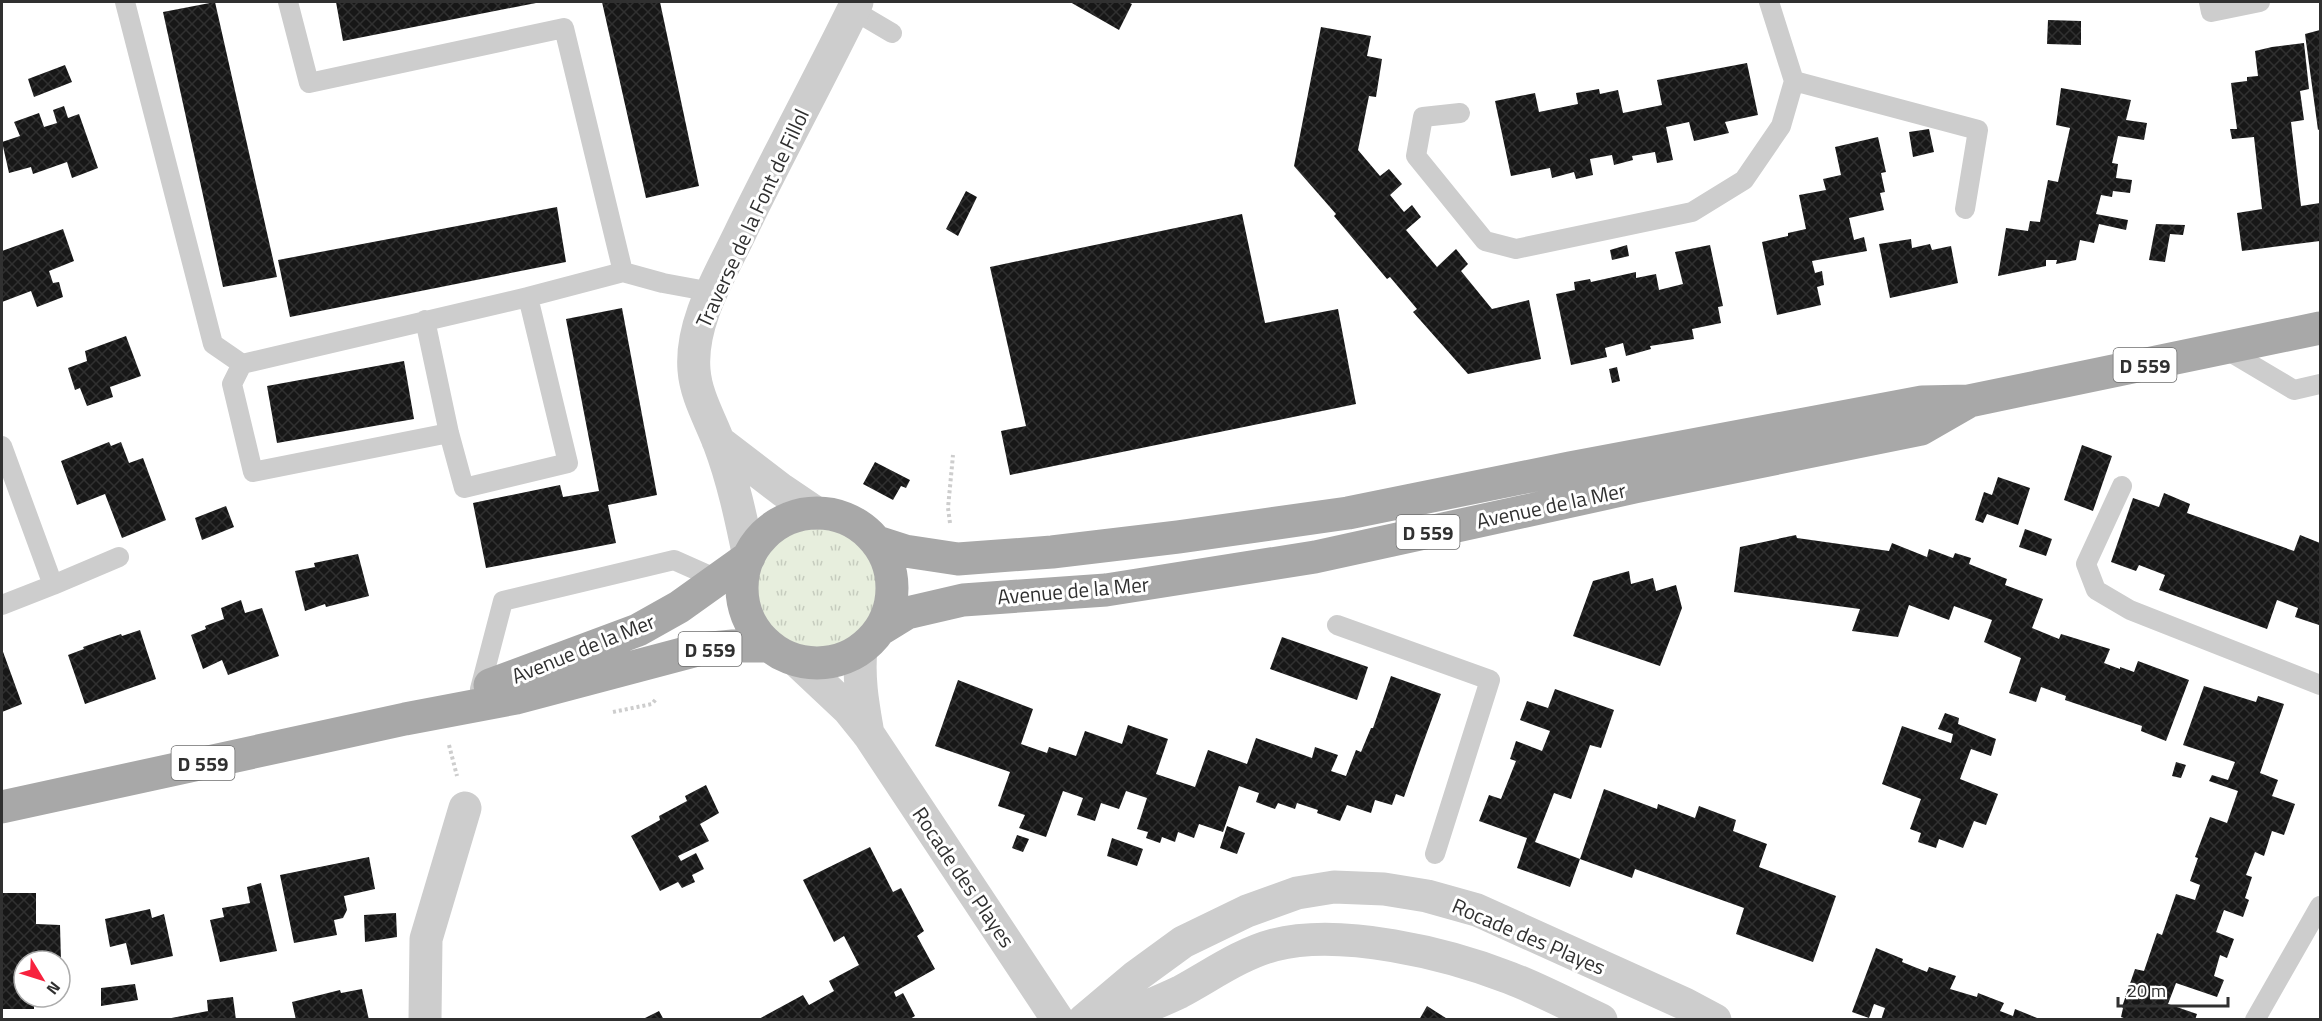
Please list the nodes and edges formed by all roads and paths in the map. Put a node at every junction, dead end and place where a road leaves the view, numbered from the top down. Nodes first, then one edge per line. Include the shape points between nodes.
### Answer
1 (125, 2) edge
2 (288, 2) edge
3 (1769, 2) edge
4 (2209, 2) edge
5 (2260, 2) edge
6 (855, 6) edge
7 (892, 33) dead end
8 (1794, 81) junction
9 (1460, 113) dead end
10 (1965, 209) dead end
11 (623, 272) junction
12 (712, 292) junction
13 (528, 297) junction
14 (425, 320) junction
15 (2320, 328) edge
16 (2225, 348) junction
17 (242, 364) junction
18 (2320, 384) edge
19 (1969, 401) junction
20 (449, 433) junction
21 (718, 441) junction
22 (2, 446) edge
23 (953, 455) dead end
24 (2122, 486) dead end
25 (816, 513) junction
26 (951, 527) dead end
27 (877, 542) junction
28 (119, 557) dead end
29 (749, 557) junction
30 (719, 580) junction
31 (53, 585) junction
32 (2, 605) edge
33 (1337, 625) dead end
34 (871, 639) junction
35 (783, 654) junction
36 (2320, 685) edge
37 (480, 688) junction
38 (405, 719) junction
39 (869, 735) junction
40 (2, 807) edge
41 (465, 808) dead end
42 (1435, 854) dead end
43 (2320, 906) edge
44 (425, 1020) edge
45 (1058, 1020) edge
46 (1084, 1020) edge
47 (1117, 1020) edge
48 (1601, 1020) edge
49 (1715, 1020) edge
50 (2255, 1020) edge

1 - 17 lane via 213,344
2 - 11 lane via 309,84 564,28
3 - 8 lane
4 - 5 lane via 2211,12
6 - 7 lane
6 - 12 street, Traverse de la Font de Fillol
8 - 9 lane via 1781,126 1744,180 1692,212 1516,249 1485,241 1416,156 1423,117
8 - 10 lane via 1978,130
11 - 12 lane
11 - 13 lane
12 - 21 street, Traverse de la Font de Fillol via 698,330 694,370 704,411
13 - 14 lane
13 - 20 lane via 568,463 464,488
14 - 17 lane
14 - 20 lane
15 - 16 main road, Avenue de la Mer / D 559
16 - 18 lane via 2294,390
16 - 19 main road, Avenue de la Mer / D 559
17 - 20 lane via 232,384 253,472
19 - 27 main road, Avenue de la Mer / D 559 via 1922,402 1348,513 1178,537 958,559 905,551
19 - 34 main road, Avenue de la Mer / D 559 via 1921,429 1315,557 1107,590 963,600 907,613
21 - 25 street, Traverse de la Font de Fillol
21 - 29 street, Traverse de la Font de Fillol
22 - 31 lane
23 - 26 path via 948,508
24 - 36 lane via 2086,564 2096,590 2130,610
25 - 27 main road via 839,516 860,526
25 - 29 main road via 793,517 772,528 758,540
27 - 34 main road via 888,562 892,585 890,608
28 - 31 lane
29 - 30 main road, Avenue de la Mer
29 - 35 main road via 743,581 744,605 753,628
30 - 37 main road, Avenue de la Mer via 638,630
30 - 37 lane via 674,560 503,601
31 - 32 lane
33 - 42 lane via 1490,680
34 - 35 main road via 841,660 819,663
34 - 39 street, Rocade des Playes via 859,669
35 - 38 main road, Avenue de la Mer / D 559 via 733,646 701,649 516,698
35 - 39 street, Rocade des Playes via 848,709
37 - 38 main road, Avenue de la Mer
38 - 40 main road, Avenue de la Mer / D 559
39 - 45 street, Rocade des Playes
41 - 44 street via 426,939
43 - 50 lane
46 - 49 street, Rocade des Playes via 1183,942 1247,911 1297,893 1334,887 1384,889 1477,910
47 - 48 street via 1273,946 1314,939 1354,939 1448,958 1510,978

